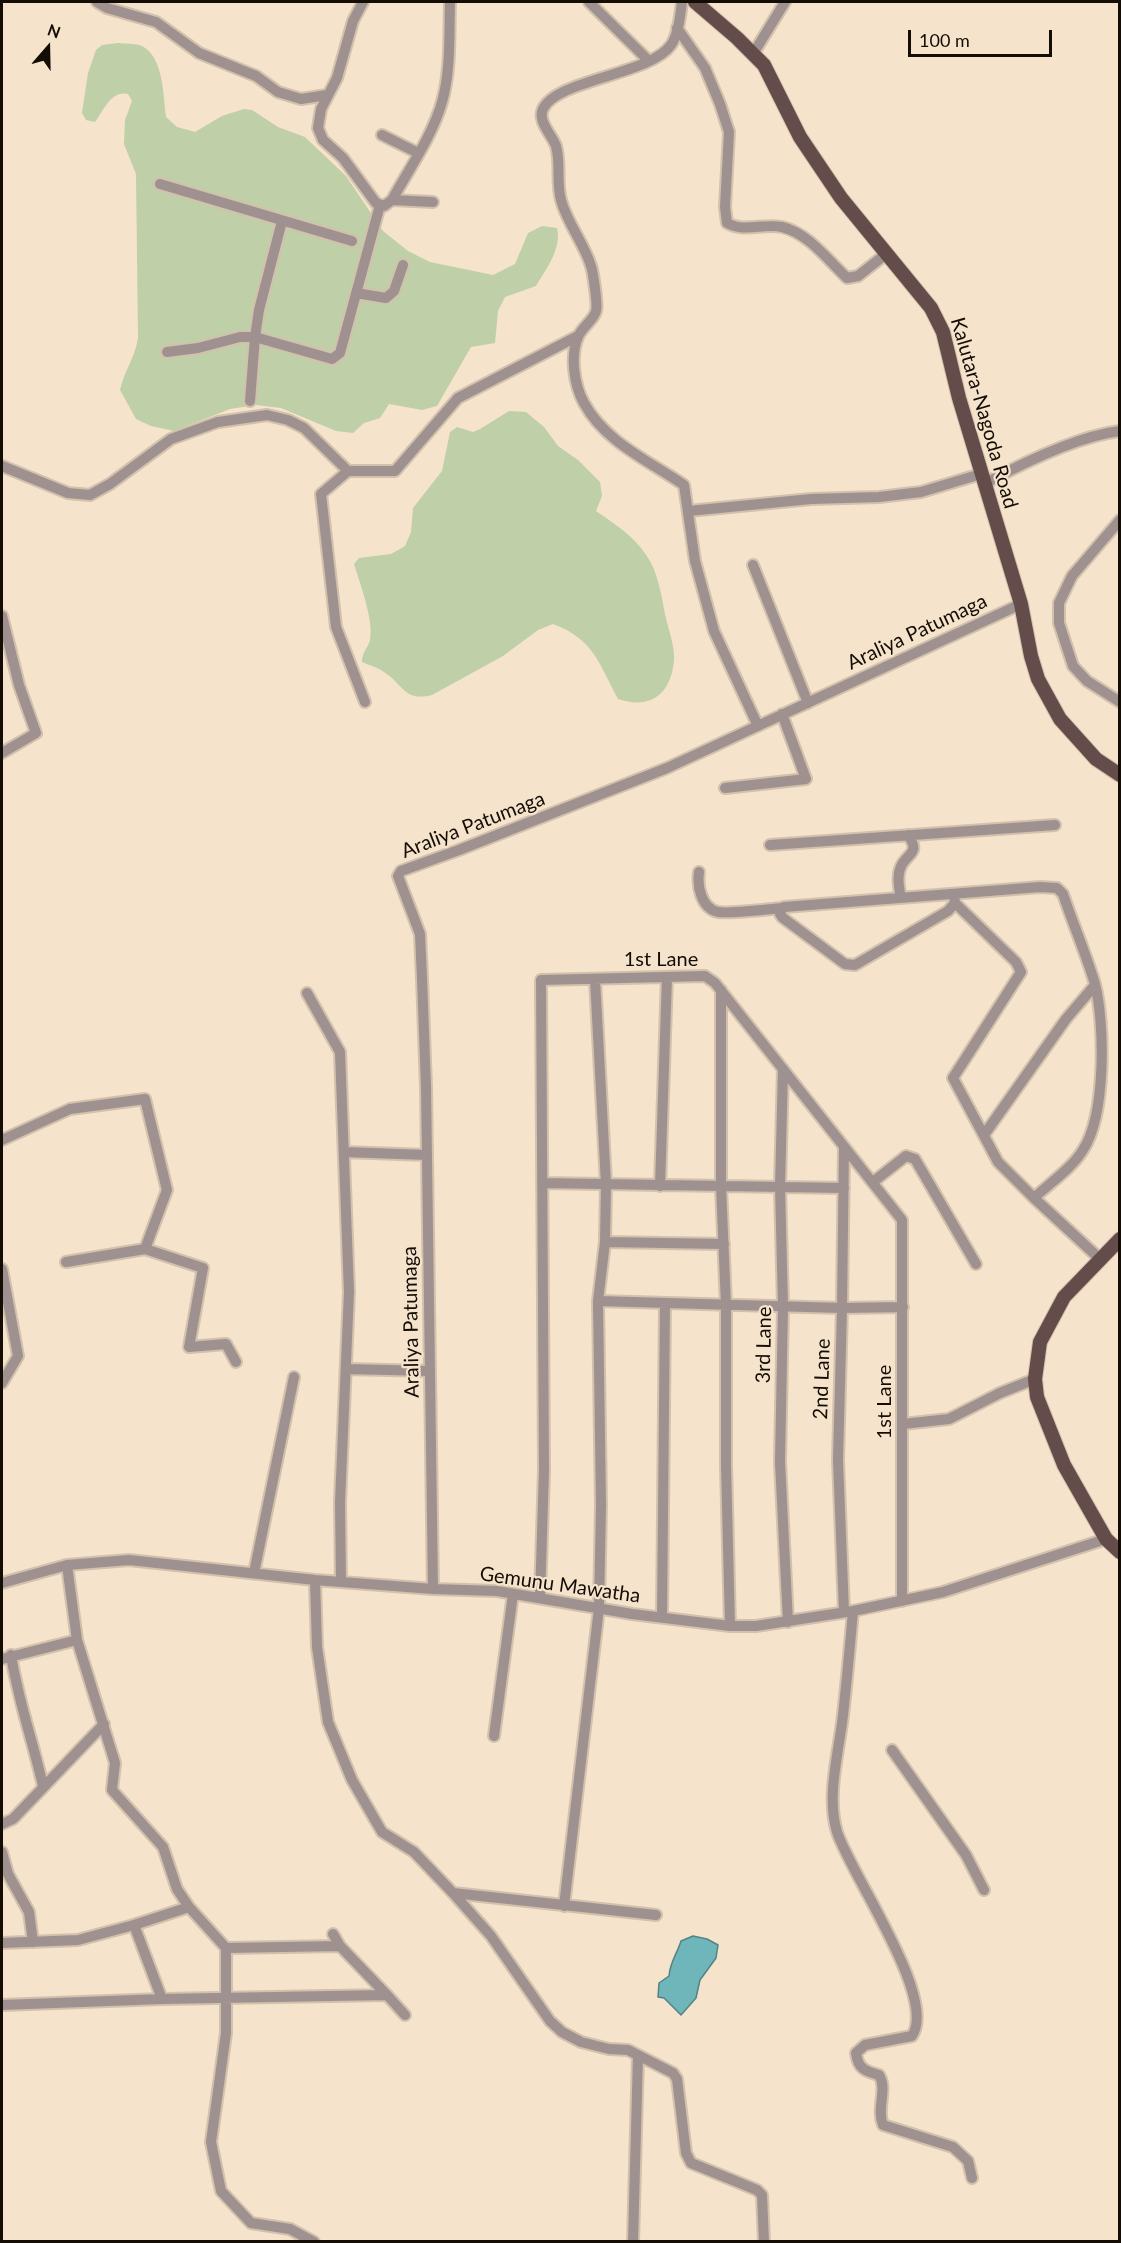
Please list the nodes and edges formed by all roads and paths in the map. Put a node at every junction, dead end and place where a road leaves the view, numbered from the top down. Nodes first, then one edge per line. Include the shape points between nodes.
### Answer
1 (97, 2) edge
2 (363, 2) edge
3 (450, 2) edge
4 (589, 2) edge
5 (682, 2) edge
6 (695, 2) edge
7 (785, 2) edge
8 (677, 28) junction
9 (753, 54) junction
10 (649, 61) junction
11 (327, 95) junction
12 (382, 135) dead end
13 (418, 153) junction
14 (160, 184) dead end
15 (392, 200) junction
16 (433, 202) dead end
17 (380, 206) junction
18 (282, 221) junction
19 (352, 241) dead end
20 (886, 254) junction
21 (403, 265) dead end
22 (356, 293) junction
23 (578, 336) junction
24 (255, 337) junction
25 (167, 352) dead end
26 (250, 401) dead end
27 (1119, 431) edge
28 (2, 466) edge
29 (348, 471) junction
30 (983, 479) junction
31 (689, 511) junction
32 (1119, 520) edge
33 (753, 566) dead end
34 (1021, 604) junction
35 (2, 616) edge
36 (365, 702) dead end
37 (1119, 702) edge
38 (808, 703) junction
39 (782, 714) junction
40 (758, 726) junction
41 (2, 753) edge
42 (1119, 776) edge
43 (725, 788) dead end
44 (1055, 825) dead end
45 (908, 835) junction
46 (770, 845) dead end
47 (699, 872) dead end
48 (901, 898) junction
49 (955, 898) junction
50 (782, 908) junction
51 (668, 977) junction
52 (595, 979) junction
53 (1095, 985) junction
54 (721, 990) junction
55 (307, 993) dead end
56 (783, 1069) junction
57 (984, 1135) junction
58 (2, 1140) edge
59 (844, 1148) junction
60 (344, 1152) junction
61 (427, 1155) junction
62 (873, 1182) junction
63 (542, 1183) junction
64 (606, 1184) junction
65 (660, 1186) junction
66 (721, 1186) junction
67 (780, 1187) junction
68 (844, 1188) junction
69 (1034, 1198) junction
70 (1119, 1239) edge
71 (605, 1242) junction
72 (724, 1244) junction
73 (145, 1249) junction
74 (1100, 1259) junction
75 (66, 1262) dead end
76 (976, 1264) dead end
77 (2, 1269) edge
78 (598, 1301) junction
79 (666, 1304) junction
80 (726, 1305) junction
81 (783, 1306) junction
82 (903, 1307) junction
83 (842, 1308) junction
84 (236, 1362) dead end
85 (346, 1369) junction
86 (430, 1371) junction
87 (294, 1377) dead end
88 (1035, 1379) junction
89 (2, 1383) edge
90 (903, 1424) junction
91 (1106, 1539) junction
92 (1119, 1552) edge
93 (67, 1565) junction
94 (254, 1573) junction
95 (315, 1580) junction
96 (2, 1582) edge
97 (341, 1582) junction
98 (433, 1589) junction
99 (513, 1594) junction
100 (540, 1598) junction
101 (902, 1601) junction
102 (598, 1608) junction
103 (848, 1611) junction
104 (662, 1617) junction
105 (788, 1622) junction
106 (730, 1626) junction
107 (77, 1640) junction
108 (6, 1657) edge
109 (104, 1724) junction
110 (494, 1736) dead end
111 (892, 1750) dead end
112 (43, 1786) junction
113 (2, 1824) edge
114 (2, 1852) edge
115 (984, 1890) dead end
116 (453, 1893) junction
117 (564, 1906) junction
118 (189, 1907) junction
119 (656, 1915) dead end
120 (134, 1925) junction
121 (333, 1934) dead end
122 (33, 1942) junction
123 (2, 1943) edge
124 (340, 1946) junction
125 (226, 1948) junction
126 (387, 1995) junction
127 (162, 1999) junction
128 (227, 1999) junction
129 (2, 2004) edge
130 (405, 2015) dead end
131 (638, 2055) junction
132 (972, 2178) dead end
133 (315, 2241) edge
134 (633, 2241) edge
135 (764, 2241) edge

1 - 11 street via 156,22 199,53 256,76 278,92 301,99
2 - 11 street via 353,21 337,78
3 - 13 street via 442,102
4 - 10 street
5 - 8 street
6 - 9 main road, Kalutara-Nagoda Road
7 - 9 street
8 - 10 street via 673,44
8 - 20 street via 705,68 729,132 727,223 735,228 765,225 801,235 847,279 858,276
9 - 20 main road, Kalutara-Nagoda Road via 765,65 806,146
10 - 23 street via 570,89 554,97 542,112 555,146 561,202 586,250 594,280 596,311
11 - 17 street via 318,128 323,140 343,158
12 - 13 street
13 - 15 street
14 - 18 street
15 - 16 street
15 - 17 street
17 - 22 street
18 - 19 street
18 - 24 street
20 - 30 main road, Kalutara-Nagoda Road via 931,308 943,332
21 - 22 street via 394,291 386,298
22 - 24 street via 340,353 332,359
23 - 29 street via 458,398 395,471
23 - 31 street via 575,376 592,417 624,446 684,485
24 - 25 street
24 - 26 street
27 - 30 street via 1101,433
28 - 29 street via 68,493 90,495 171,438 218,422 267,415 304,428
29 - 36 street via 321,494 336,627
30 - 31 street via 879,497 811,499
30 - 34 main road, Kalutara-Nagoda Road
31 - 40 street via 695,561 714,631
32 - 37 street via 1072,576 1059,603 1059,623 1073,666 1087,681
33 - 38 street
34 - 38 street, Araliya Patumaga
34 - 42 main road, Kalutara-Nagoda Road via 1031,656 1049,703 1096,759
35 - 41 street via 36,733
38 - 39 street, Araliya Patumaga
39 - 40 street, Araliya Patumaga
39 - 43 street via 806,779
40 - 61 street, Araliya Patumaga via 667,768 401,870 398,876 420,934
44 - 45 street
45 - 46 street
45 - 48 street via 914,842 899,871
47 - 50 street via 698,884 706,905 718,912
48 - 49 street
48 - 50 street
49 - 50 street via 948,911 855,965 845,964 783,918
49 - 53 street via 1057,888 1063,894
49 - 57 street via 1021,972 953,1078
51 - 52 street, 1st Lane
51 - 54 street, 1st Lane via 705,976
51 - 65 street
52 - 63 street, 1st Lane via 541,980
52 - 64 street
53 - 57 street
53 - 69 street via 1102,1056 1093,1124 1082,1153
54 - 56 street, 1st Lane
54 - 66 street
55 - 60 street via 340,1052
56 - 59 street, 1st Lane
56 - 67 street, 3rd Lane
57 - 69 street via 998,1162
58 - 73 street via 70,1109 145,1099 167,1190
59 - 62 street, 1st Lane
59 - 68 street, 2nd Lane
60 - 61 street
60 - 85 street via 349,1292
61 - 86 street, Araliya Patumaga
62 - 76 street via 906,1156 915,1159
62 - 82 street, 1st Lane via 902,1221
63 - 64 street
63 - 100 street, 1st Lane via 544,1470
64 - 65 street
64 - 71 street
65 - 66 street
66 - 67 street
66 - 72 street
67 - 68 street
67 - 81 street, 3rd Lane
68 - 83 street, 2nd Lane
69 - 74 street
70 - 74 main road
71 - 72 street
71 - 78 street
72 - 80 street
73 - 75 street
73 - 84 street via 203,1269 189,1347 226,1344
74 - 88 main road via 1064,1297 1040,1342
77 - 89 street via 18,1356
78 - 79 street
78 - 102 street
79 - 80 street
79 - 104 street
80 - 81 street
80 - 106 street
81 - 83 street
81 - 105 street, 3rd Lane via 780,1462
82 - 83 street
82 - 90 street, 1st Lane
83 - 103 street, 2nd Lane via 838,1460
85 - 86 street
85 - 97 street
86 - 98 street, Araliya Patumaga
87 - 94 street
88 - 90 street via 949,1419
88 - 91 main road via 1037,1397 1064,1465
90 - 101 street, 1st Lane
91 - 92 main road
91 - 101 street, Gemunu Mawatha via 943,1592
93 - 94 street, Gemunu Mawatha via 129,1560
93 - 96 street, Gemunu Mawatha
93 - 107 street
94 - 95 street, Gemunu Mawatha
95 - 97 street, Gemunu Mawatha
95 - 116 street via 317,1647 328,1722 347,1769 382,1832 414,1852
97 - 98 street, Gemunu Mawatha
98 - 99 street, Gemunu Mawatha
99 - 100 street, Gemunu Mawatha
99 - 110 street
100 - 102 street, Gemunu Mawatha
101 - 103 street, Gemunu Mawatha
102 - 104 street, Gemunu Mawatha
102 - 117 street
103 - 105 street, Gemunu Mawatha
103 - 132 street, 2nd Lane via 843,1716 834,1776 837,1832 910,1980 918,2017 912,2036 865,2045 856,2053 858,2064 883,2080 883,2125 953,2147 968,2161
104 - 106 street, Gemunu Mawatha
105 - 106 street, Gemunu Mawatha
107 - 108 street
107 - 109 street
108 - 112 street
109 - 112 street
109 - 118 street via 115,1763 112,1790 163,1847 177,1888
111 - 115 street via 966,1855
112 - 113 street via 13,1819
114 - 122 street via 8,1874 29,1912
116 - 117 street
116 - 131 street via 491,1936 550,2021 562,2032 596,2046
117 - 119 street
118 - 120 street
118 - 125 street
120 - 122 street via 78,1940
120 - 127 street
121 - 124 street
122 - 123 street
124 - 125 street
124 - 126 street
125 - 128 street
126 - 128 street
126 - 130 street
127 - 128 street
127 - 129 street
128 - 133 street via 211,2142 221,2191 251,2223 290,2229
131 - 134 street
131 - 135 street via 673,2073 677,2079 686,2153 691,2163 762,2195

